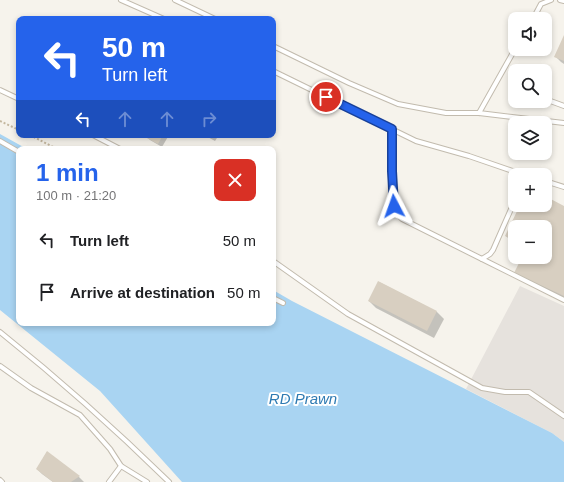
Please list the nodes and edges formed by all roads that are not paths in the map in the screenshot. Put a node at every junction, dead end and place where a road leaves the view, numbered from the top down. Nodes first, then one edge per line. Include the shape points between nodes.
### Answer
1 (121, 0) edge
2 (175, 0) edge
3 (551, 0) edge
4 (560, 0) edge
5 (564, 1) edge
6 (537, 12) edge
7 (157, 16) edge
8 (209, 16) edge
9 (276, 47) edge
10 (512, 56) edge
11 (276, 72) edge
12 (0, 90) edge
13 (16, 98) edge
14 (552, 102) edge
15 (564, 106) edge
16 (479, 113) junction
17 (564, 123) edge
18 (392, 129) junction
19 (100, 138) edge
20 (0, 141) edge
21 (114, 146) edge
22 (16, 150) edge
23 (508, 169) edge
24 (552, 184) edge
25 (564, 187) edge
26 (510, 212) edge
27 (482, 259) junction
28 (276, 263) edge
29 (276, 300) edge
30 (564, 300) edge
31 (283, 304) dead end
32 (0, 332) edge
33 (0, 366) edge
34 (564, 416) edge
35 (121, 466) junction
36 (110, 482) edge
37 (147, 482) edge
38 (168, 482) edge

1 - 7 lane
2 - 8 lane
3 - 6 lane via 541,4
4 - 5 lane
9 - 16 lane via 398,104 446,113
10 - 16 lane
11 - 18 lane
12 - 13 lane
14 - 15 lane
16 - 17 lane
18 - 23 lane via 416,141
18 - 27 lane via 394,206 397,214 402,219
19 - 21 lane
20 - 22 lane
24 - 25 lane
26 - 27 lane via 493,250
27 - 30 lane
28 - 34 lane via 348,314 482,388 505,392 529,392
29 - 31 lane
32 - 38 lane via 49,372
33 - 35 lane via 31,388 80,416 110,449
35 - 36 lane
35 - 37 lane

